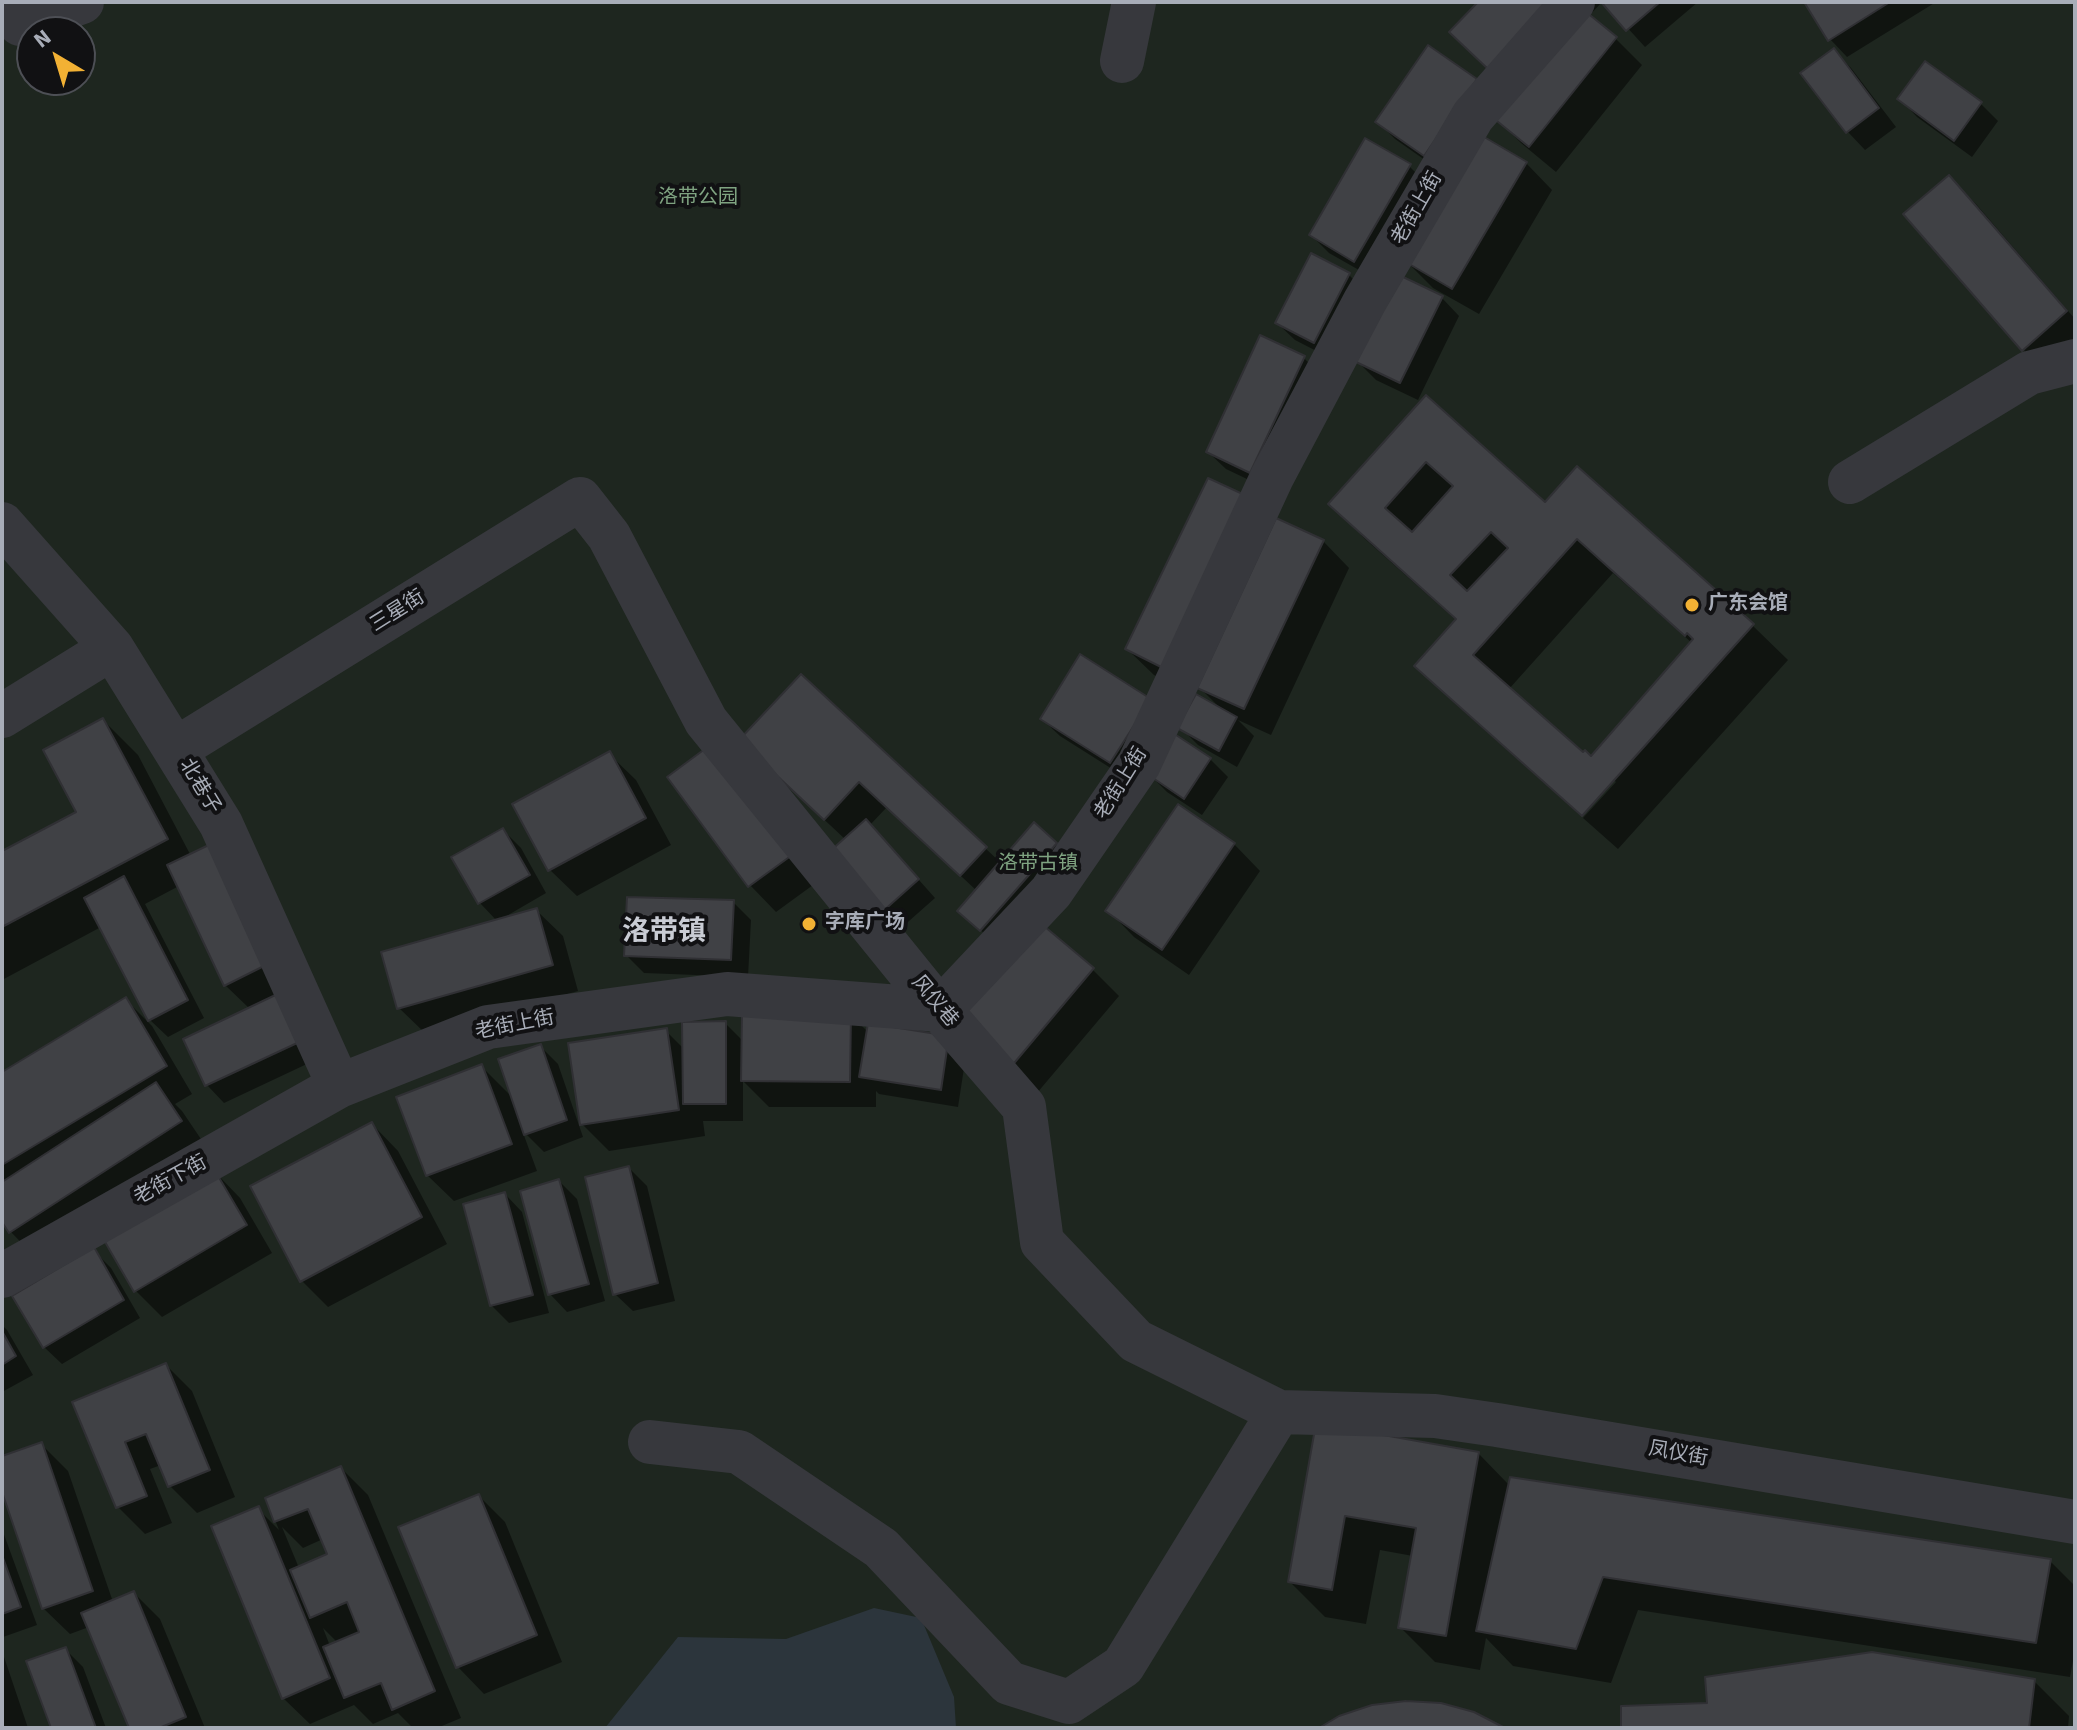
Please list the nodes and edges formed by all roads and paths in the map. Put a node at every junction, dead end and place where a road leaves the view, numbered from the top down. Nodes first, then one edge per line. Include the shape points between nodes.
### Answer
1 (10, 2) edge
2 (82, 2) edge
3 (1134, 2) edge
4 (1573, 2) edge
5 (1122, 61) dead end
6 (2075, 361) edge
7 (1850, 482) dead end
8 (2, 524) edge
9 (609, 536) joint
10 (112, 648) junction
11 (2, 716) edge
12 (176, 749) junction
13 (940, 1010) junction
14 (339, 1086) junction
15 (2, 1276) edge
16 (1279, 1412) junction
17 (650, 1442) dead end
18 (2075, 1522) edge

1 - 2 street via 20,24
3 - 5 street
4 - 13 street, 老街上街 via 1473,116 1365,301 1272,477 1139,764 1051,892
6 - 7 street via 2029,373
8 - 10 street, 北巷子
9 - 12 street, 三星街 via 580,499
9 - 13 street, 风仪巷 via 706,721
10 - 11 street
10 - 12 street, 北巷子
12 - 14 street, 北巷子 via 221,824
13 - 14 street, 老街上街 via 727,994 488,1027
13 - 16 street, 风仪巷 via 1024,1107 1042,1242 1136,1341
14 - 15 street, 老街下街
16 - 17 street via 1123,1666 1069,1702 1009,1683 881,1548 739,1452
16 - 18 street, 凤仪街 via 1435,1416

